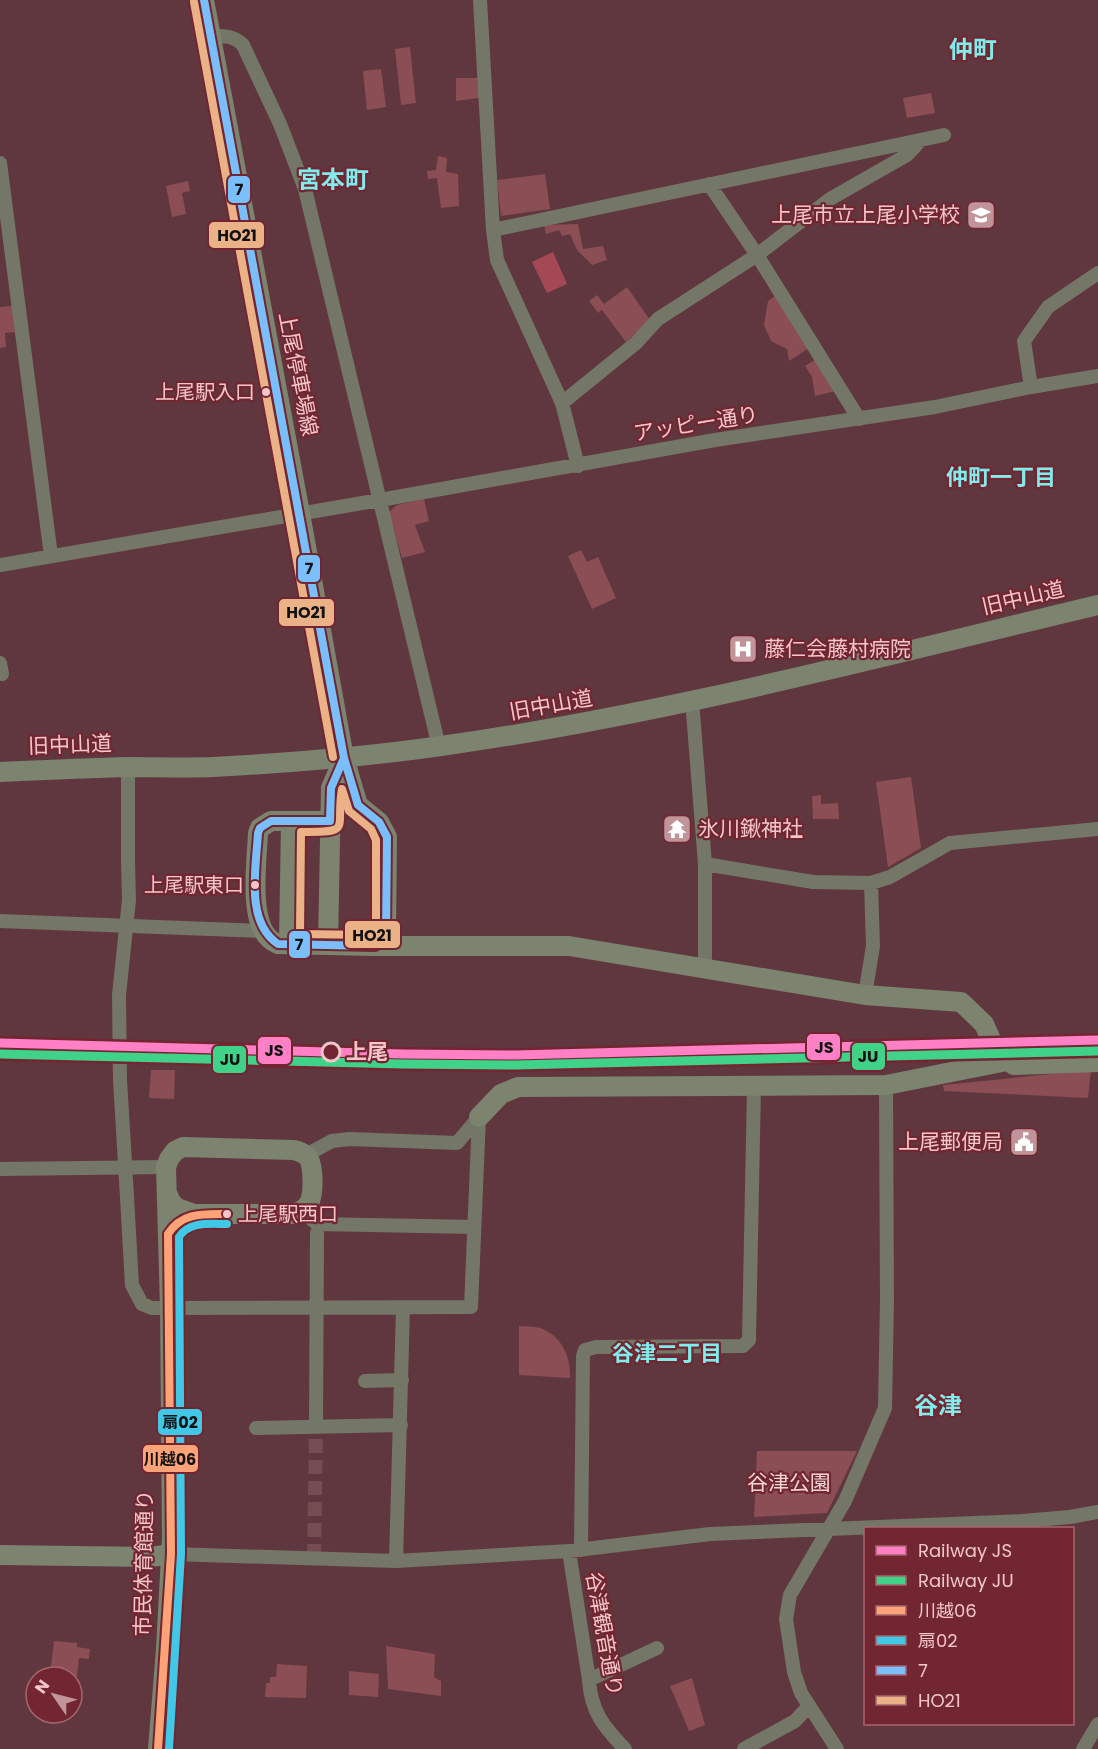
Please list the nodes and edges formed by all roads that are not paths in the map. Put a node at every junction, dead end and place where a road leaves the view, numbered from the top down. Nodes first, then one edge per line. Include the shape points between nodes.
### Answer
1 (204, 0) edge
2 (480, 0) edge
3 (210, 36) junction
4 (944, 135) dead end
5 (921, 140) junction
6 (0, 162) edge
7 (709, 184) junction
8 (493, 230) junction
9 (757, 255) junction
10 (1098, 273) edge
11 (1098, 376) edge
12 (1031, 387) junction
13 (561, 403) junction
14 (859, 419) junction
15 (578, 466) junction
16 (380, 500) junction
17 (300, 513) junction
18 (51, 556) junction
19 (0, 565) edge
20 (1098, 605) edge
21 (692, 700) junction
22 (439, 747) junction
23 (344, 758) junction
24 (128, 767) junction
25 (0, 772) edge
26 (291, 821) junction
27 (330, 821) junction
28 (1098, 829) edge
29 (705, 864) junction
30 (871, 883) junction
31 (0, 921) edge
32 (262, 931) junction
33 (290, 944) junction
34 (328, 945) junction
35 (375, 946) junction
36 (705, 968) junction
37 (865, 995) junction
38 (1007, 1060) junction
39 (1098, 1062) edge
40 (886, 1085) junction
41 (754, 1086) junction
42 (479, 1117) junction
43 (306, 1155) junction
44 (166, 1167) junction
45 (0, 1169) edge
46 (166, 1193) junction
47 (302, 1211) junction
48 (194, 1214) junction
49 (474, 1227) junction
50 (317, 1233) dead end
51 (168, 1234) junction
52 (170, 1308) junction
53 (316, 1308) junction
54 (403, 1308) junction
55 (402, 1380) junction
56 (365, 1381) dead end
57 (401, 1425) junction
58 (316, 1427) junction
59 (255, 1428) dead end
60 (1098, 1512) edge
61 (904, 1527) edge
62 (864, 1529) edge
63 (826, 1531) junction
64 (575, 1551) junction
65 (0, 1554) edge
66 (171, 1554) junction
67 (396, 1561) junction
68 (657, 1648) dead end
69 (589, 1680) junction
70 (808, 1707) junction
71 (1098, 1724) edge
72 (158, 1749) edge
73 (625, 1749) edge
74 (744, 1749) edge
75 (837, 1749) edge
76 (1083, 1749) edge

1 - 3 street, 上尾停車場線
2 - 8 street
3 - 16 street via 237,38 243,45 296,162
3 - 17 street, 上尾停車場線
4 - 5 street
5 - 7 street
5 - 9 street via 907,155 830,199
6 - 18 street
7 - 8 street
7 - 9 street
8 - 13 street via 497,260
9 - 13 street via 658,319 636,343
9 - 14 street
10 - 12 street via 1048,307 1024,341
11 - 12 street, アッピー通り
12 - 14 street, アッピー通り
13 - 15 street
14 - 15 street, アッピー通り via 715,440
15 - 16 street, アッピー通り
16 - 17 street, アッピー通り
16 - 22 street
17 - 18 street, アッピー通り
17 - 23 street, 上尾停車場線
18 - 19 street, アッピー通り
20 - 21 street, 旧中山道
21 - 22 street, 旧中山道 via 592,722
21 - 29 street
22 - 23 street, 旧中山道
23 - 24 street, 旧中山道 via 210,767
23 - 27 street via 331,788
23 - 35 street, 上尾停車場線 via 358,805 379,822 387,837 386,936
24 - 25 street, 旧中山道
24 - 52 street, bridge via 128,910 119,995 132,1285 142,1304
26 - 27 street
26 - 32 street via 271,821 258,833 256,911
26 - 33 street
27 - 34 street
28 - 30 street via 950,843 890,877
29 - 30 street via 813,882
29 - 36 street
30 - 37 street via 873,946
31 - 32 street
32 - 33 street via 271,942
33 - 34 street
34 - 35 street
35 - 36 street via 569,946
36 - 37 street
37 - 38 street via 961,1002 984,1024 997,1053
38 - 39 street via 1014,1065
38 - 40 street
40 - 41 street
40 - 63 street via 885,1408 845,1501
41 - 42 street via 518,1087 501,1094
41 - 64 street, 谷津観音通り via 749,1340 743,1346 585,1350
42 - 43 street via 457,1143 349,1139 332,1141
42 - 49 street
43 - 44 street via 272,1148 183,1147 175,1151
43 - 47 street via 312,1169 311,1199
44 - 45 street
44 - 46 street, 市民体育館通り
46 - 48 street via 177,1208
46 - 51 street, 市民体育館通り
47 - 48 street
47 - 49 street via 317,1224
48 - 51 street via 177,1221
49 - 54 street via 471,1307
50 - 53 street
51 - 52 street, 市民体育館通り
52 - 53 street
52 - 66 street, 市民体育館通り
53 - 54 street
53 - 58 street
54 - 55 street
55 - 56 street
55 - 57 street
57 - 58 street
57 - 67 street
58 - 59 street
60 - 61 street via 1022,1521
62 - 63 street
63 - 64 street via 710,1534
63 - 70 street via 790,1595 786,1619 795,1672
64 - 67 street
64 - 69 street, 谷津観音通り
65 - 66 street
66 - 67 street
66 - 72 street, 市民体育館通り
68 - 69 street
69 - 73 street, 谷津観音通り via 590,1697 601,1723
70 - 74 street via 795,1720
70 - 75 street
71 - 76 street

